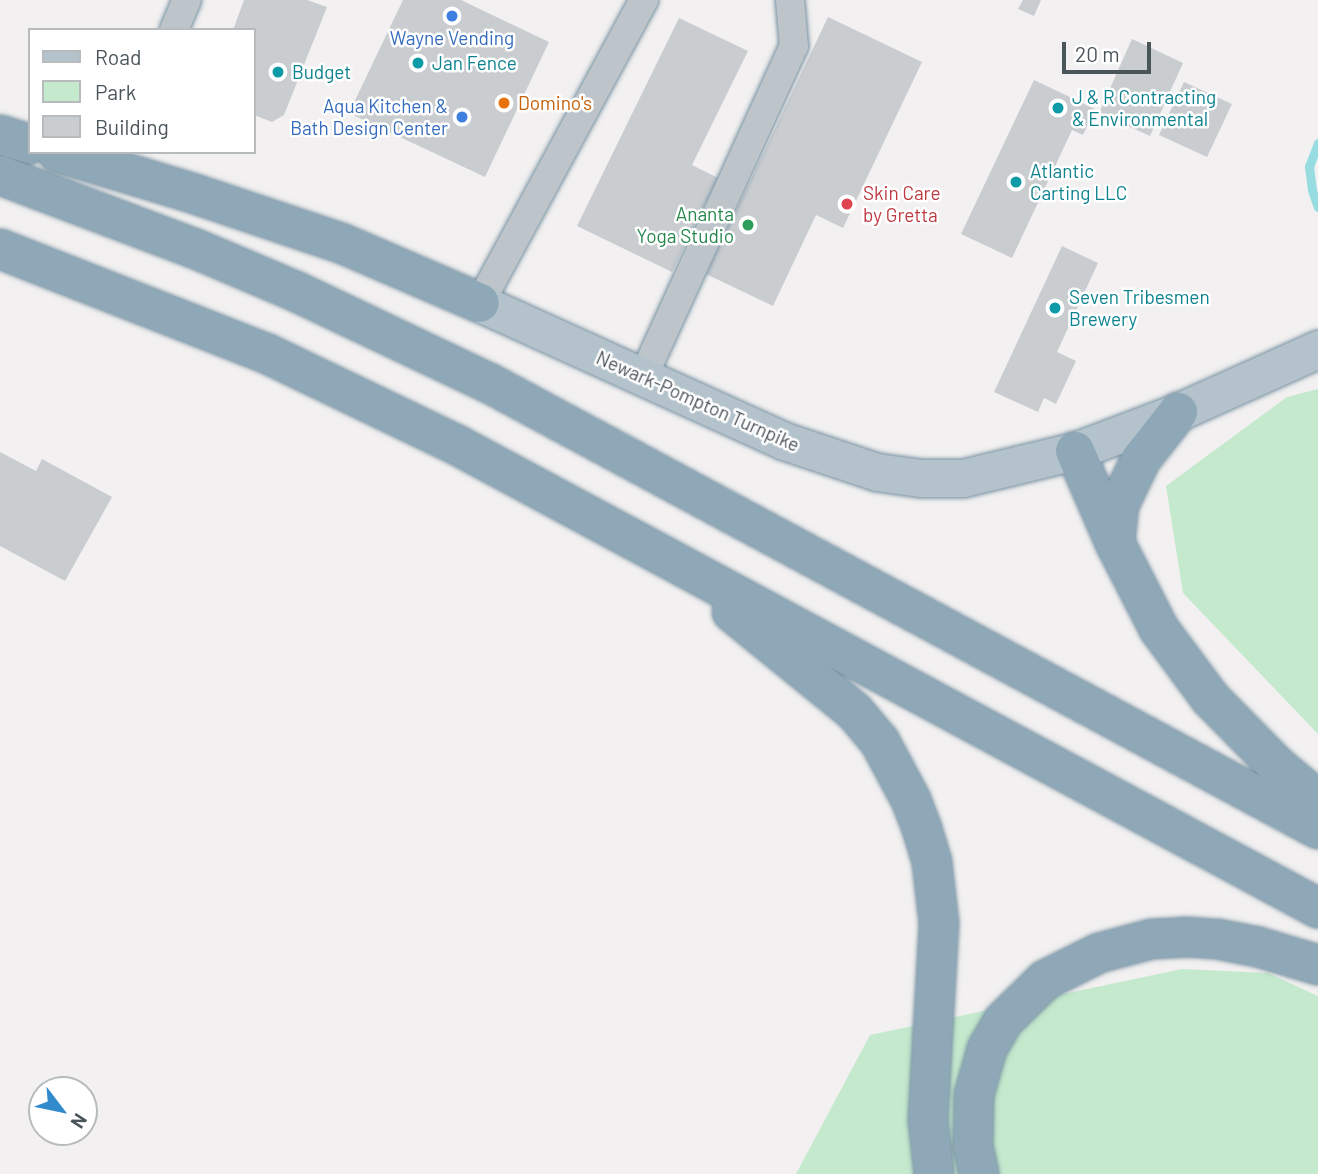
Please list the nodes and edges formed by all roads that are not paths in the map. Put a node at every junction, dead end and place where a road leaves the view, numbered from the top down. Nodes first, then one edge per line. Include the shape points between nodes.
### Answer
1 (187, 0) edge
2 (644, 0) edge
3 (790, 0) edge
4 (175, 28) edge
5 (0, 135) edge
6 (28, 143) edge
7 (71, 154) edge
8 (114, 160) edge
9 (0, 175) edge
10 (0, 249) edge
11 (480, 303) junction
12 (1318, 349) edge
13 (643, 377) junction
14 (1178, 412) junction
15 (1075, 451) junction
16 (1115, 542) junction
17 (651, 547) junction
18 (1318, 800) edge
19 (1318, 829) edge
20 (1318, 908) edge
21 (1318, 965) edge
22 (934, 1174) edge
23 (979, 1174) edge

1 - 4 lane
2 - 11 lane
3 - 13 lane via 794,46
5 - 6 highway
7 - 8 highway
8 - 11 highway via 341,243
9 - 19 highway via 270,281 479,378
10 - 17 highway via 268,354 447,440
11 - 13 main road, Newark-Pompton Turnpike
12 - 14 main road, Newark-Pompton Turnpike
13 - 15 main road, Newark-Pompton Turnpike via 783,441 877,472 962,478
14 - 15 main road, Newark-Pompton Turnpike
14 - 16 highway via 1141,459 1119,505
15 - 16 highway
16 - 18 highway via 1159,629 1210,698
17 - 20 highway
17 - 22 highway via 854,711 880,742 911,800 932,862 939,923 928,1120
21 - 23 highway via 1217,939 1152,939 1099,953 1045,980 1003,1021 988,1049 974,1095

